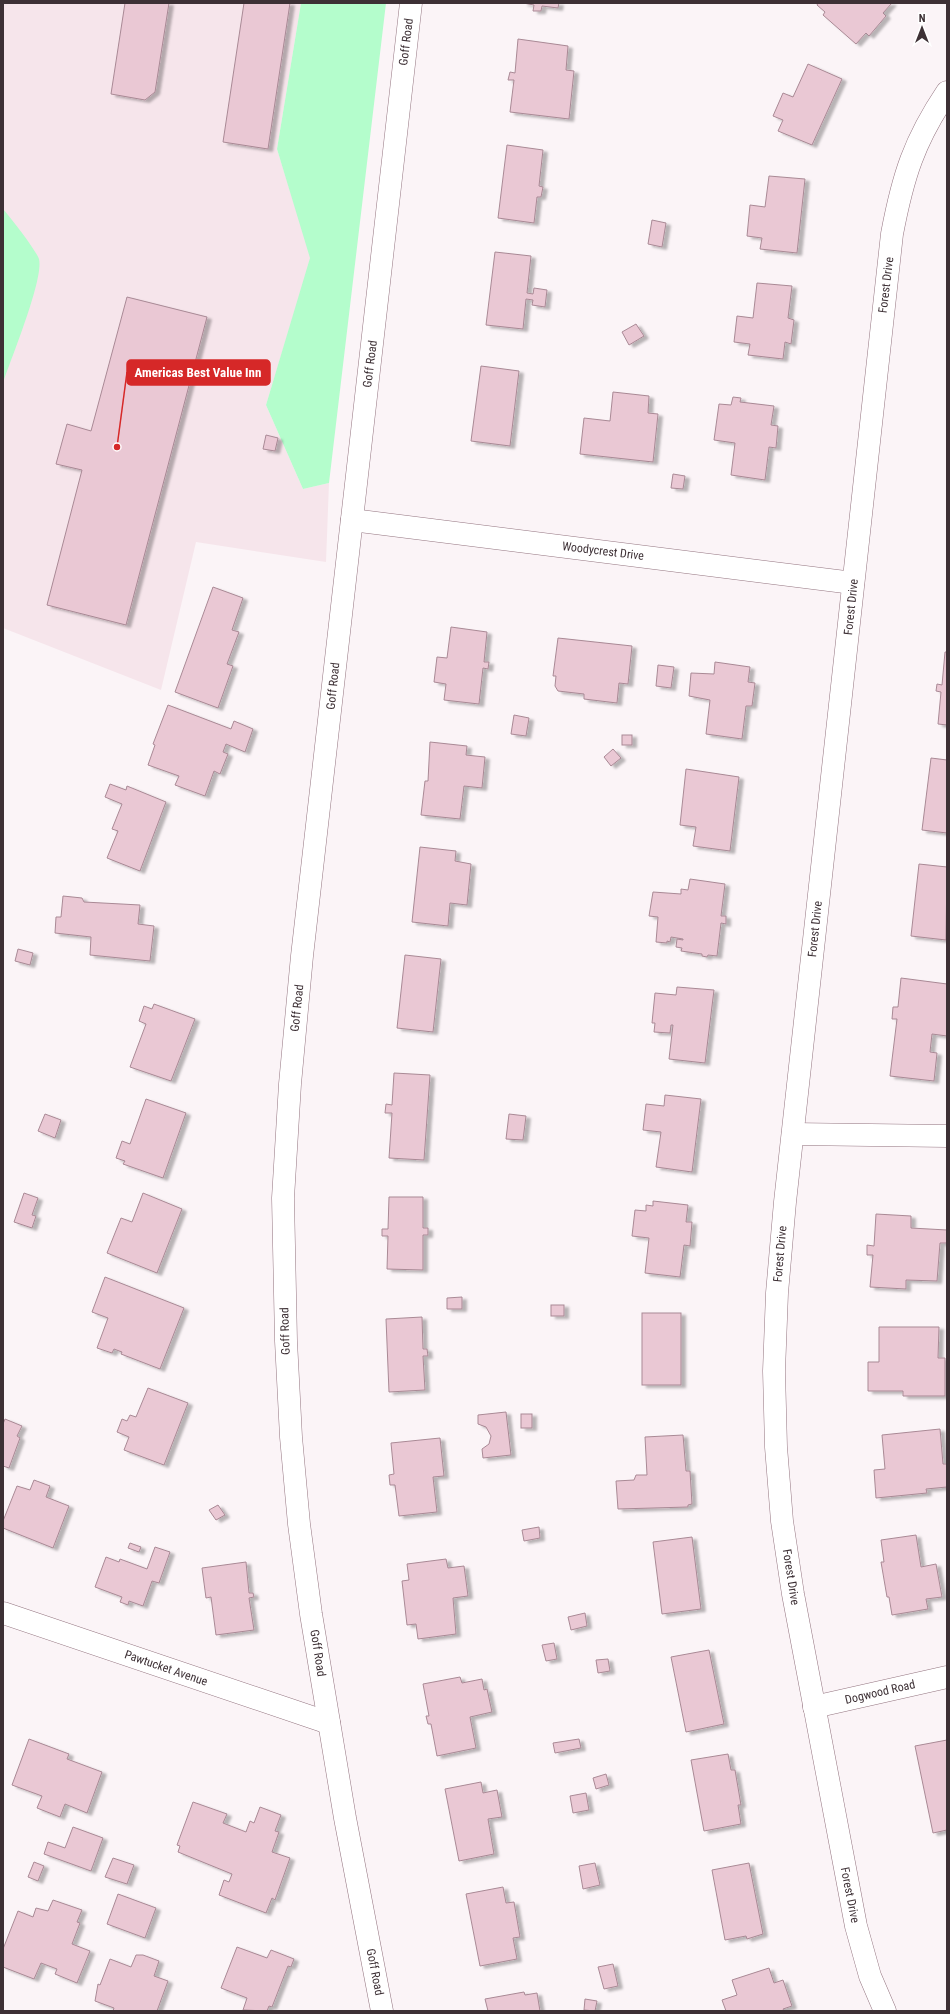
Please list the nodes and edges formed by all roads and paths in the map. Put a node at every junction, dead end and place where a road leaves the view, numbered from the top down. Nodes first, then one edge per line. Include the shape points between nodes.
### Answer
1 (411, 3) edge
2 (947, 92) edge
3 (352, 520) junction
4 (853, 583) junction
5 (793, 1134) junction
6 (947, 1136) edge
7 (3, 1613) edge
8 (947, 1677) edge
9 (814, 1707) junction
10 (329, 1723) junction
11 (382, 2011) edge
12 (885, 2011) edge

1 - 3 street, Goff Road
2 - 4 street, Forest Drive via 934,111 913,153 898,204 889,257
3 - 4 street, Woodycrest Drive
3 - 10 street, Goff Road via 302,956 283,1198 286,1341 294,1483 304,1566
4 - 5 street, Forest Drive
5 - 6 street
5 - 9 street, Forest Drive via 777,1294 775,1410 785,1542
7 - 10 street, Pawtucket Avenue
8 - 9 street, Dogwood Road
9 - 12 street, Forest Drive via 856,1926 870,1976
10 - 11 street, Goff Road

